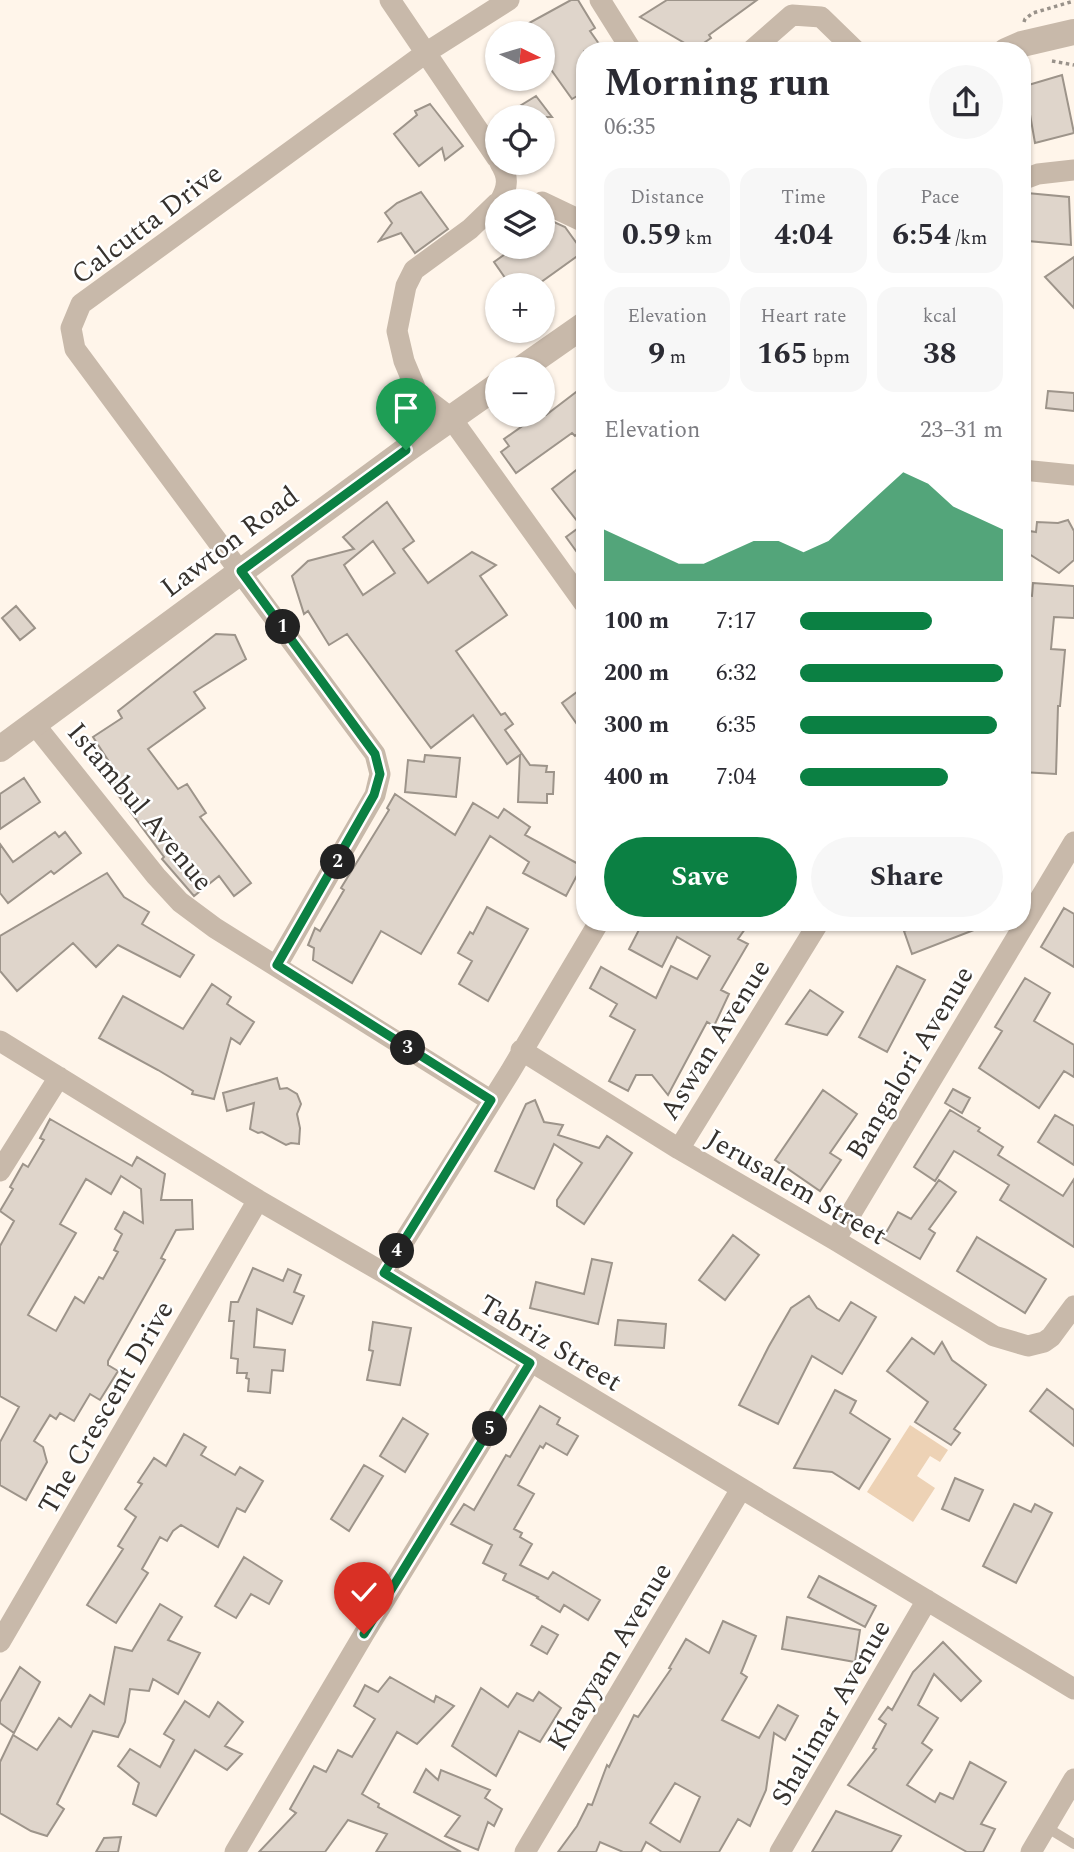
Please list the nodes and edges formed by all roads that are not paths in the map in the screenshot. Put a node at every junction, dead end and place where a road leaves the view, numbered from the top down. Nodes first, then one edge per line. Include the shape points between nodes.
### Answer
1 (390, 0) edge
2 (509, 0) edge
3 (600, 0) edge
4 (1074, 32) edge
5 (626, 42) edge
6 (761, 42) edge
7 (847, 42) edge
8 (1031, 42) edge
9 (427, 52) junction
10 (485, 140) edge
11 (1074, 170) edge
12 (1031, 177) edge
13 (555, 208) edge
14 (485, 214) edge
15 (576, 218) edge
16 (576, 331) edge
17 (539, 357) edge
18 (485, 394) edge
19 (451, 418) junction
20 (1031, 471) edge
21 (1074, 475) edge
22 (241, 571) junction
23 (576, 592) edge
24 (35, 725) junction
25 (0, 749) edge
26 (1074, 842) edge
27 (1031, 914) edge
28 (594, 931) edge
29 (813, 931) edge
30 (1021, 931) edge
31 (277, 965) junction
32 (0, 1041) edge
33 (521, 1050) junction
34 (59, 1077) junction
35 (491, 1100) junction
36 (678, 1149) junction
37 (0, 1171) edge
38 (258, 1200) junction
39 (835, 1240) junction
40 (384, 1273) junction
41 (1074, 1306) edge
42 (530, 1363) junction
43 (741, 1489) junction
44 (927, 1600) junction
45 (0, 1642) edge
46 (1074, 1689) edge
47 (1074, 1779) edge
48 (1046, 1827) junction
49 (1074, 1844) edge
50 (235, 1852) edge
51 (525, 1852) edge
52 (780, 1852) edge
53 (1031, 1852) edge

1 - 9 street
2 - 9 street, Calcutta Drive
3 - 5 street
4 - 8 street
6 - 7 street via 792,15 821,17
9 - 10 street
9 - 22 street, Calcutta Drive via 81,304 71,328 75,349
11 - 12 street
13 - 15 street
14 - 19 street via 414,270 397,331 417,392
16 - 17 street
18 - 19 street, Lawton Road
19 - 22 street, Lawton Road
19 - 23 street
20 - 21 street
22 - 24 street, Lawton Road
22 - 31 street, Calcutta Drive via 369,745 380,774 363,817
24 - 25 street, Lawton Road
24 - 31 street, Istambul Avenue via 180,902 215,929
26 - 27 street, Bangalori Avenue
28 - 33 street
29 - 36 street, Aswan Avenue
30 - 39 street, Bangalori Avenue
31 - 35 street, Istambul Avenue
32 - 34 street, Tabriz Street
33 - 35 street
33 - 36 street, Jerusalem Street
34 - 37 street
34 - 38 street, Tabriz Street
35 - 40 street
36 - 39 street, Jerusalem Street
38 - 40 street, Tabriz Street
38 - 45 street, The Crescent Drive
39 - 41 street, Jerusalem Street via 994,1336 1028,1346 1051,1337
40 - 42 street, Tabriz Street
42 - 43 street, Tabriz Street
42 - 50 street
43 - 44 street, Tabriz Street
43 - 51 street, Khayyam Avenue
44 - 46 street, Tabriz Street
44 - 52 street, Shalimar Avenue
47 - 48 street
48 - 49 lane
48 - 53 street

